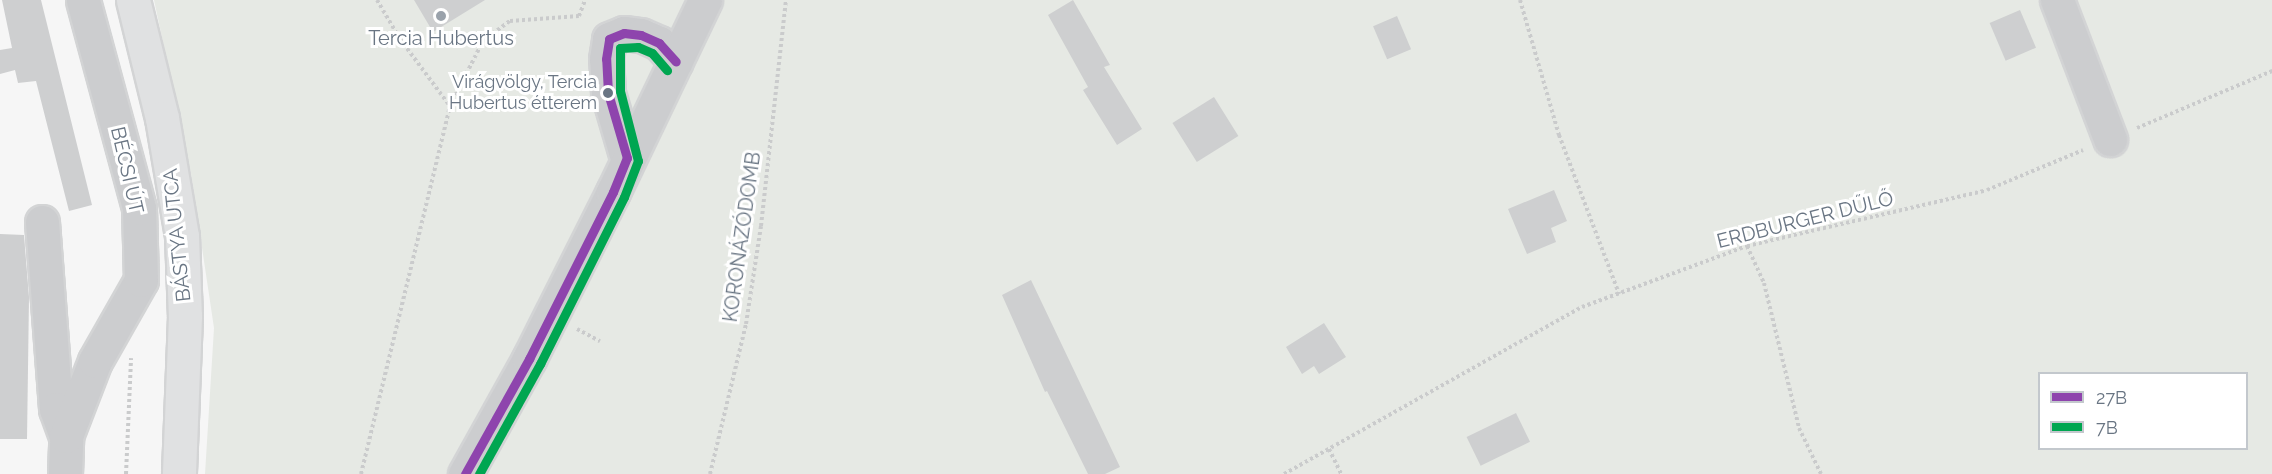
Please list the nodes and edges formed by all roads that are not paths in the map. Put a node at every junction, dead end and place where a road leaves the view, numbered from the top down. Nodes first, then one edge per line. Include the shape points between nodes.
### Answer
1 (83, 0) edge
2 (133, 0) edge
3 (705, 0) edge
4 (2057, 0) edge
5 (676, 62) junction
6 (2110, 139) road end
7 (627, 158) junction
8 (42, 222) dead end
9 (66, 436) junction
10 (65, 474) edge
11 (179, 474) edge
12 (465, 474) edge

1 - 9 street, BÉCSI ÚT via 139,208 141,280 95,361
2 - 11 main road, BÁSTYA UTCA via 162,118 182,236 185,316
3 - 5 street
4 - 6 street
5 - 7 street
5 - 7 street via 659,43 641,34 624,33 609,39 608,93
7 - 12 street via 529,359
8 - 9 street, BÉCSI ÚT via 56,409
9 - 10 street, BÉCSI ÚT

